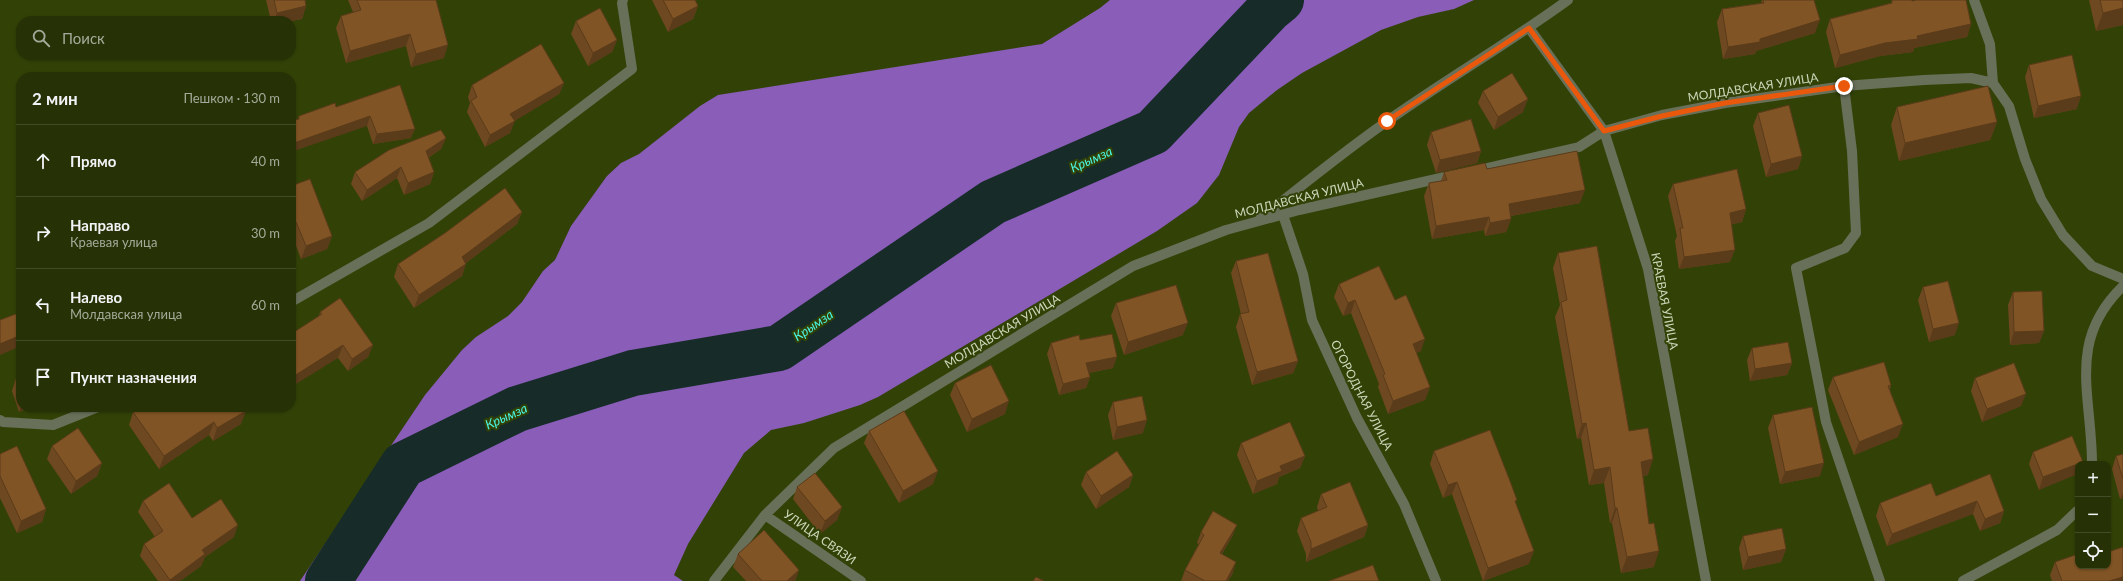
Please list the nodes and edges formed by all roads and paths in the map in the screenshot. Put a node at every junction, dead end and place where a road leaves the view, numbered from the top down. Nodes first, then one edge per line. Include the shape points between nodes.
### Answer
1 (623, 0) edge
2 (1568, 0) edge
3 (1974, 0) edge
4 (1529, 28) junction
5 (1993, 83) junction
6 (1844, 86) junction
7 (1604, 131) junction
8 (1283, 215) junction
9 (1257, 222) junction
10 (2123, 279) edge
11 (2123, 286) edge
12 (296, 299) edge
13 (86, 412) edge
14 (0, 420) edge
15 (2092, 461) edge
16 (2075, 513) edge
17 (765, 515) junction
18 (714, 581) edge
19 (861, 581) edge
20 (1436, 581) edge
21 (1706, 581) edge
22 (1880, 581) edge
23 (1964, 581) edge

1 - 12 street via 632,69 429,223
2 - 4 street
3 - 5 street via 1990,44
4 - 7 street, КРАЕВАЯ УЛИЦА
4 - 9 street via 1387,121 1327,165
5 - 6 street, МОЛДАВСКАЯ УЛИЦА via 1971,78
5 - 10 street via 2009,106 2025,159 2041,199 2063,235 2092,266
6 - 7 street, МОЛДАВСКАЯ УЛИЦА via 1725,103
6 - 22 street via 1852,151 1856,232 1845,248 1796,268 1826,422
7 - 8 street, МОЛДАВСКАЯ УЛИЦА via 1579,147
7 - 21 street, КРАЕВАЯ УЛИЦА via 1648,270
8 - 9 street, МОЛДАВСКАЯ УЛИЦА
8 - 20 street, ОГОРОДНАЯ УЛИЦА via 1303,274 1312,320 1357,418 1404,504
9 - 17 street, МОЛДАВСКАЯ УЛИЦА via 1226,230 1133,266 834,448
11 - 15 street via 2108,300 2091,331 2086,368
13 - 14 street via 53,425
16 - 23 street via 2057,530
17 - 18 street, МОЛДАВСКАЯ УЛИЦА
17 - 19 street, УЛИЦА СВЯЗИ

